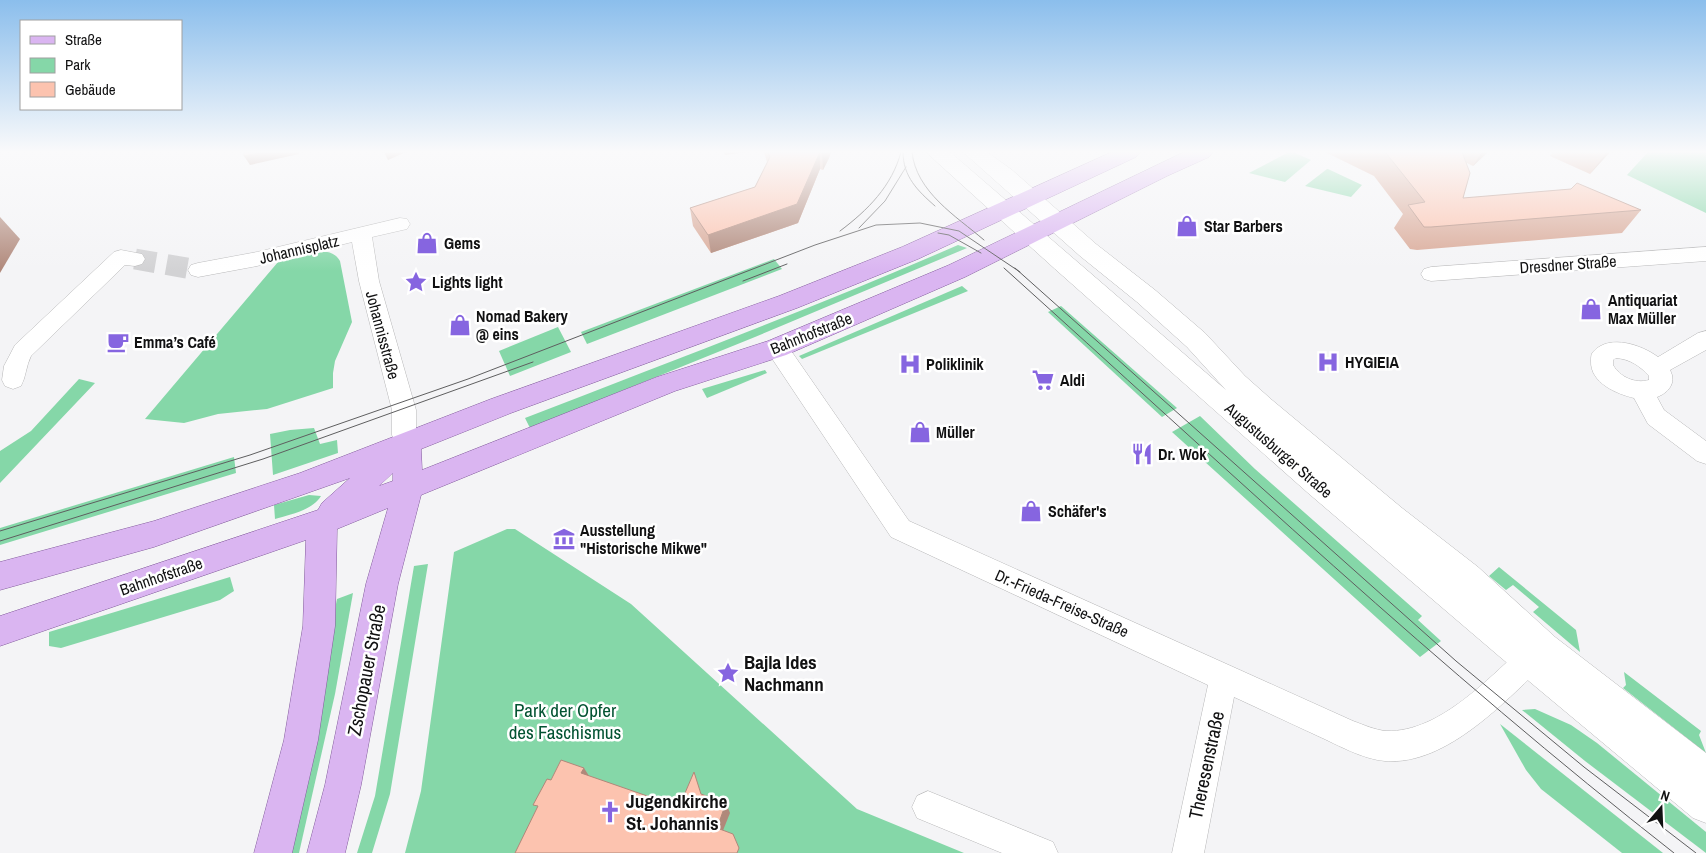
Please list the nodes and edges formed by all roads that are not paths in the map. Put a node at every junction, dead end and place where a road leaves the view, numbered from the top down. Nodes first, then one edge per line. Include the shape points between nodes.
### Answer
1 (981, 192) edge
2 (1023, 192) edge
3 (1042, 192) edge
4 (1117, 192) edge
5 (1029, 198) junction
6 (1002, 211) junction
7 (1056, 222) junction
8 (400, 224) dead end
9 (361, 234) junction
10 (1031, 236) junction
11 (1705, 254) edge
12 (135, 259) tunnel mouth
13 (198, 270) tunnel mouth
14 (1431, 274) dead end
15 (1706, 339) edge
16 (777, 348) junction
17 (1654, 366) junction
18 (13, 380) dead end
19 (1642, 391) junction
20 (406, 439) junction
21 (1706, 454) edge
22 (367, 480) junction
23 (308, 482) junction
24 (408, 488) junction
25 (322, 522) junction
26 (0, 576) edge
27 (0, 631) edge
28 (1536, 654) junction
29 (1224, 677) junction
30 (1706, 775) edge
31 (1706, 805) edge
32 (928, 807) dead end
33 (273, 853) edge
34 (326, 853) edge
35 (1042, 853) edge
36 (1188, 853) edge

1 - 6 main road, Augustusburger Straße
2 - 5 main road, Augustusburger Straße
3 - 5 main road, Bahnhofstraße
4 - 7 main road, Bahnhofstraße
5 - 6 main road, Bahnhofstraße
5 - 7 main road, Augustusburger Straße
6 - 10 main road, Augustusburger Straße
6 - 20 main road, Bahnhofstraße via 910,253 788,302
7 - 10 main road, Bahnhofstraße
7 - 28 main road, Augustusburger Straße via 1196,340 1262,407 1468,577
8 - 9 street, Johannisplatz
9 - 13 street, Johannisplatz
9 - 20 street, Johannisstraße via 369,281 404,410
10 - 16 main road, Bahnhofstraße
10 - 28 main road, Augustusburger Straße via 1322,487
11 - 14 street, Dresdner Straße
12 - 18 street via 121,257 24,351 15,366
15 - 17 street via 1667,363
16 - 24 main road, Bahnhofstraße via 666,384
16 - 29 street, Dr.-Frieda-Freise-Straße via 900,529
17 - 19 street via 1661,375 1660,385 1656,389
17 - 19 street via 1622,350 1613,350 1602,356 1602,367 1614,380
19 - 21 street via 1656,417
20 - 22 main road, Bahnhofstraße
20 - 23 main road, Bahnhofstraße
20 - 24 main road, Zschopauer Straße
22 - 23 main road, Bahnhofstraße
22 - 24 main road, Bahnhofstraße
22 - 25 main road, Bahnhofstraße
23 - 26 main road, Bahnhofstraße via 154,534
24 - 25 main road, Bahnhofstraße
24 - 34 main road, Zschopauer Straße via 382,584 342,792
25 - 27 main road, Bahnhofstraße
25 - 33 main road via 319,626 301,740
28 - 29 street, Dr.-Frieda-Freise-Straße via 1468,714 1429,739 1386,746 1358,738
28 - 30 main road, Augustusburger Straße
28 - 31 main road, Augustusburger Straße
29 - 36 street, Theresenstraße
32 - 35 street

